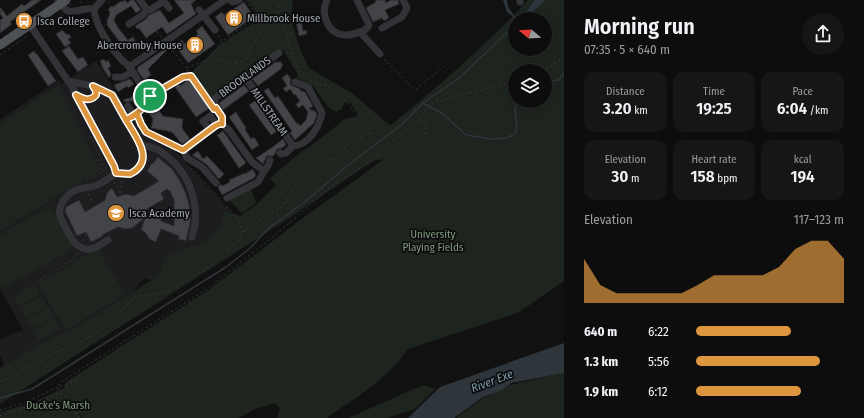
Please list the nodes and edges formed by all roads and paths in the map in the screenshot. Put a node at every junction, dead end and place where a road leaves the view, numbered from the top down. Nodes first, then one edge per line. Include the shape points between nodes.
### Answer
1 (83, 0) edge
2 (112, 0) edge
3 (140, 0) edge
4 (225, 0) edge
5 (230, 0) edge
6 (239, 0) edge
7 (245, 0) edge
8 (327, 0) edge
9 (357, 0) edge
10 (403, 0) edge
11 (63, 1) edge
12 (104, 3) edge
13 (85, 8) junction
14 (169, 8) dead end
15 (94, 9) junction
16 (146, 11) junction
17 (201, 13) junction
18 (278, 16) dead end
19 (258, 17) junction
20 (49, 21) dead end
21 (128, 24) dead end
22 (266, 25) junction
23 (32, 28) junction
24 (382, 28) dead end
25 (215, 30) dead end
26 (360, 32) junction
27 (220, 38) dead end
28 (222, 41) junction
29 (164, 42) junction
30 (0, 45) edge
31 (279, 53) dead end
32 (0, 55) edge
33 (381, 56) joint
34 (564, 58) edge
35 (205, 61) junction
36 (552, 65) edge
37 (444, 66) dead end
38 (132, 67) junction
39 (186, 68) junction
40 (191, 76) junction
41 (115, 77) dead end
42 (245, 78) junction
43 (67, 80) junction
44 (295, 82) dead end
45 (508, 83) edge
46 (170, 84) joint
47 (93, 86) junction
48 (76, 95) junction
49 (150, 96) junction
50 (128, 106) dead end
51 (216, 108) junction
52 (136, 115) junction
53 (126, 120) junction
54 (419, 120) junction
55 (218, 123) junction
56 (210, 130) junction
57 (426, 142) dead end
58 (142, 146) junction
59 (293, 146) junction
60 (179, 148) junction
61 (280, 153) dead end
62 (96, 157) dead end
63 (270, 160) dead end
64 (189, 166) dead end
65 (264, 171) junction
66 (116, 173) junction
67 (216, 183) dead end
68 (86, 188) junction
69 (227, 198) dead end
70 (92, 202) dead end
71 (86, 234) dead end
72 (192, 237) dead end
73 (108, 240) dead end
74 (81, 247) junction
75 (36, 283) dead end
76 (79, 380) dead end
77 (0, 382) edge
78 (58, 387) junction
79 (60, 393) junction
80 (0, 410) edge
81 (0, 416) edge
82 (78, 418) edge

1 - 13 street
2 - 12 path
3 - 16 street
4 - 17 street
5 - 6 street
7 - 19 path
8 - 26 street via 324,14 333,30 342,35
9 - 26 street via 369,25
10 - 24 street via 407,8 402,17
11 - 13 street via 65,10 70,12
11 - 20 path, bridge via 71,6 53,22
11 - 23 main road
12 - 15 street
13 - 15 street
14 - 16 street via 164,1
15 - 38 street via 97,24 102,32 119,57
16 - 21 street
16 - 29 path
17 - 25 street
17 - 29 street
18 - 22 path via 273,17
19 - 22 path
19 - 28 path
22 - 35 path via 241,62 230,64 215,60
23 - 30 main road
23 - 32 path
23 - 43 street
26 - 33 street
27 - 28 path
28 - 35 path
29 - 38 street
29 - 39 path
31 - 42 street, BROOKLANDS
33 - 37 path via 415,90
34 - 36 path
35 - 39 path
35 - 40 path
38 - 41 street via 123,77
38 - 49 street
39 - 40 path
40 - 46 path
40 - 51 path via 208,102
42 - 51 street, BROOKLANDS via 215,98
42 - 59 street, MILLSTREAM
43 - 47 street
43 - 48 street
44 - 59 street, MILLSTREAM via 308,87 326,112 316,130 300,145
45 - 54 path via 434,102
46 - 49 street
47 - 48 street via 96,95 91,99 85,100
47 - 53 street via 112,95
48 - 66 street
49 - 52 street
50 - 52 street
51 - 55 street, BROOKLANDS via 222,117
52 - 53 street
52 - 60 street via 146,132
53 - 58 street
54 - 57 path via 426,125
54 - 78 path via 207,289 61,382
55 - 56 street
55 - 56 street via 210,116 203,121
55 - 65 street via 229,130 252,162
56 - 60 street
58 - 66 street via 142,162 137,169 130,174
58 - 72 street via 151,146 161,151 184,174 195,206 195,227
59 - 61 street, MILLSTREAM via 286,153
60 - 67 street via 187,158 202,167
62 - 68 path via 102,172 85,182
63 - 65 street
64 - 77 path via 224,202 240,223 242,234 238,241 211,266 198,274 166,292 135,297 102,330
65 - 69 street via 258,182
66 - 68 street via 96,186
68 - 70 path
68 - 74 street via 78,188 67,195 60,210 60,216 74,243
71 - 74 path
73 - 74 street via 95,248
74 - 75 path via 75,258
76 - 78 path
78 - 79 path
78 - 80 path
79 - 81 path
79 - 82 path via 65,395

